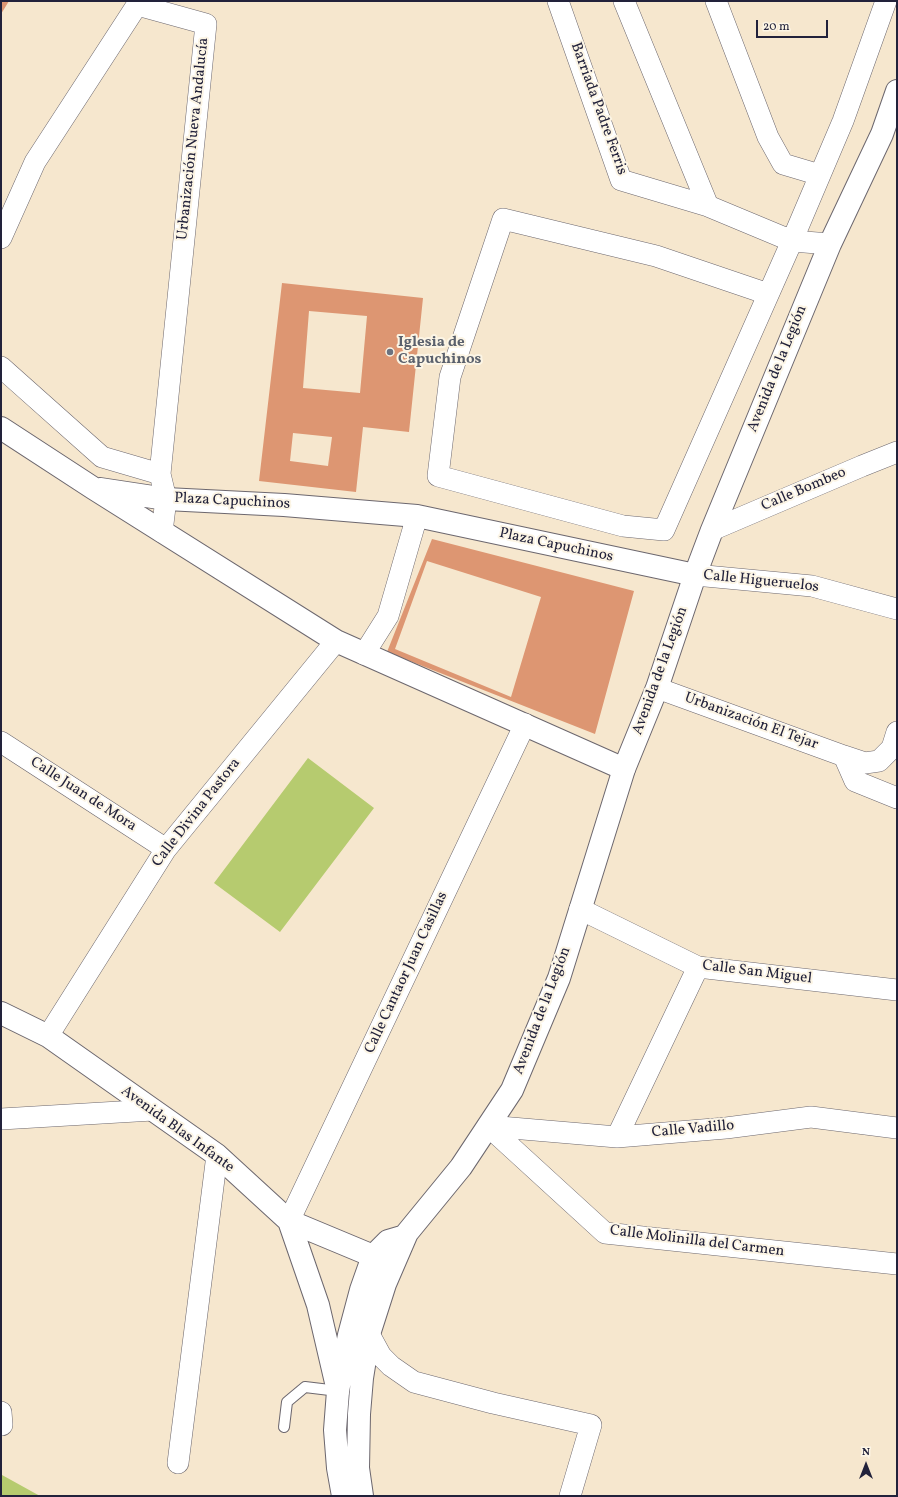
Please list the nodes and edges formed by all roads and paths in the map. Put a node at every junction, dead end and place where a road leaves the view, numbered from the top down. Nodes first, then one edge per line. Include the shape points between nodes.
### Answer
1 (558, 1) edge
2 (624, 1) edge
3 (716, 1) edge
4 (886, 1) edge
5 (897, 91) edge
6 (820, 175) junction
7 (708, 206) junction
8 (1, 238) edge
9 (792, 241) junction
10 (830, 244) junction
11 (768, 294) junction
12 (1, 367) edge
13 (1, 428) edge
14 (897, 452) edge
15 (160, 474) junction
16 (93, 488) junction
17 (166, 499) junction
18 (417, 516) junction
19 (712, 530) junction
20 (162, 532) junction
21 (695, 575) junction
22 (897, 609) edge
23 (336, 641) junction
24 (364, 654) junction
25 (657, 688) junction
26 (525, 724) junction
27 (1, 742) edge
28 (895, 743) edge
29 (844, 756) junction
30 (624, 769) junction
31 (897, 798) edge
32 (166, 849) junction
33 (580, 909) junction
34 (698, 966) junction
35 (897, 990) edge
36 (1, 1013) edge
37 (48, 1036) junction
38 (153, 1110) junction
39 (1, 1119) edge
40 (488, 1126) junction
41 (897, 1128) edge
42 (617, 1137) junction
43 (217, 1155) junction
44 (289, 1221) junction
45 (405, 1236) junction
46 (373, 1256) junction
47 (897, 1264) edge
48 (371, 1329) junction
49 (338, 1391) junction
50 (284, 1427) dead end
51 (178, 1463) dead end
52 (344, 1496) edge
53 (362, 1496) edge
54 (570, 1496) edge

1 - 7 street, Barriada Padre Ferris via 621,180
2 - 7 street
3 - 6 street via 768,136 783,164
4 - 6 street via 843,121
5 - 10 street, Avenida de la Legión via 882,134
6 - 9 street
7 - 9 street, Barriada Padre Ferris
8 - 15 street, Urbanización Nueva Andalucía via 35,162 137,5 206,24
9 - 10 street, Barriada Padre Ferris
9 - 11 street
10 - 19 street, Avenida de la Legión
11 - 11 street via 656,256 503,219 450,377 438,476 623,526 664,530
12 - 15 street via 102,457
13 - 16 street
14 - 19 street, Calle Bombeo
15 - 17 street, Urbanización Nueva Andalucía
16 - 17 street, Plaza Capuchinos
16 - 20 street
17 - 18 street, Plaza Capuchinos
17 - 20 street, Plaza Capuchinos
18 - 21 street, Plaza Capuchinos
18 - 24 street via 388,616
19 - 21 street, Avenida de la Legión
20 - 23 street
21 - 22 street, Calle Higueruelos via 812,586
21 - 25 street, Avenida de la Legión
23 - 24 street
23 - 32 street, Calle Divina Pastora
24 - 26 street
25 - 29 street, Urbanización El Tejar
25 - 30 street, Avenida de la Legión
26 - 30 street
26 - 44 street, Calle Cantaor Juan Casillas
27 - 32 street, Calle Juan de Mora
28 - 29 street, Urbanización El Tejar via 879,761 864,763
29 - 31 street via 855,781
30 - 33 street, Avenida de la Legión
32 - 37 street, Calle Divina Pastora
33 - 34 street, Calle San Miguel
33 - 40 street, Avenida de la Legión via 559,978 515,1083
34 - 35 street, Calle San Miguel
34 - 42 street
36 - 37 street, Avenida Blas Infante
37 - 38 street, Avenida Blas Infante
38 - 39 street
38 - 43 street, Avenida Blas Infante
40 - 42 street, Calle Vadillo
40 - 45 street, Avenida de la Legión via 461,1167
40 - 47 street, Calle Molinilla del Carmen via 605,1233
41 - 42 street, Calle Vadillo via 811,1118
43 - 44 street, Avenida Blas Infante
43 - 51 street
44 - 46 street, Avenida Blas Infante
44 - 49 street via 318,1305
45 - 46 street via 388,1240
45 - 48 street, Avenida de la Legión via 385,1284
46 - 48 street, Avenida de la Legión via 376,1266 374,1285 366,1308
46 - 49 street via 349,1335
48 - 53 street, Avenida de la Legión via 359,1414 358,1468
48 - 54 street via 381,1356 414,1382 591,1425
49 - 50 lane via 305,1388 287,1402
49 - 52 street via 335,1430 338,1468

